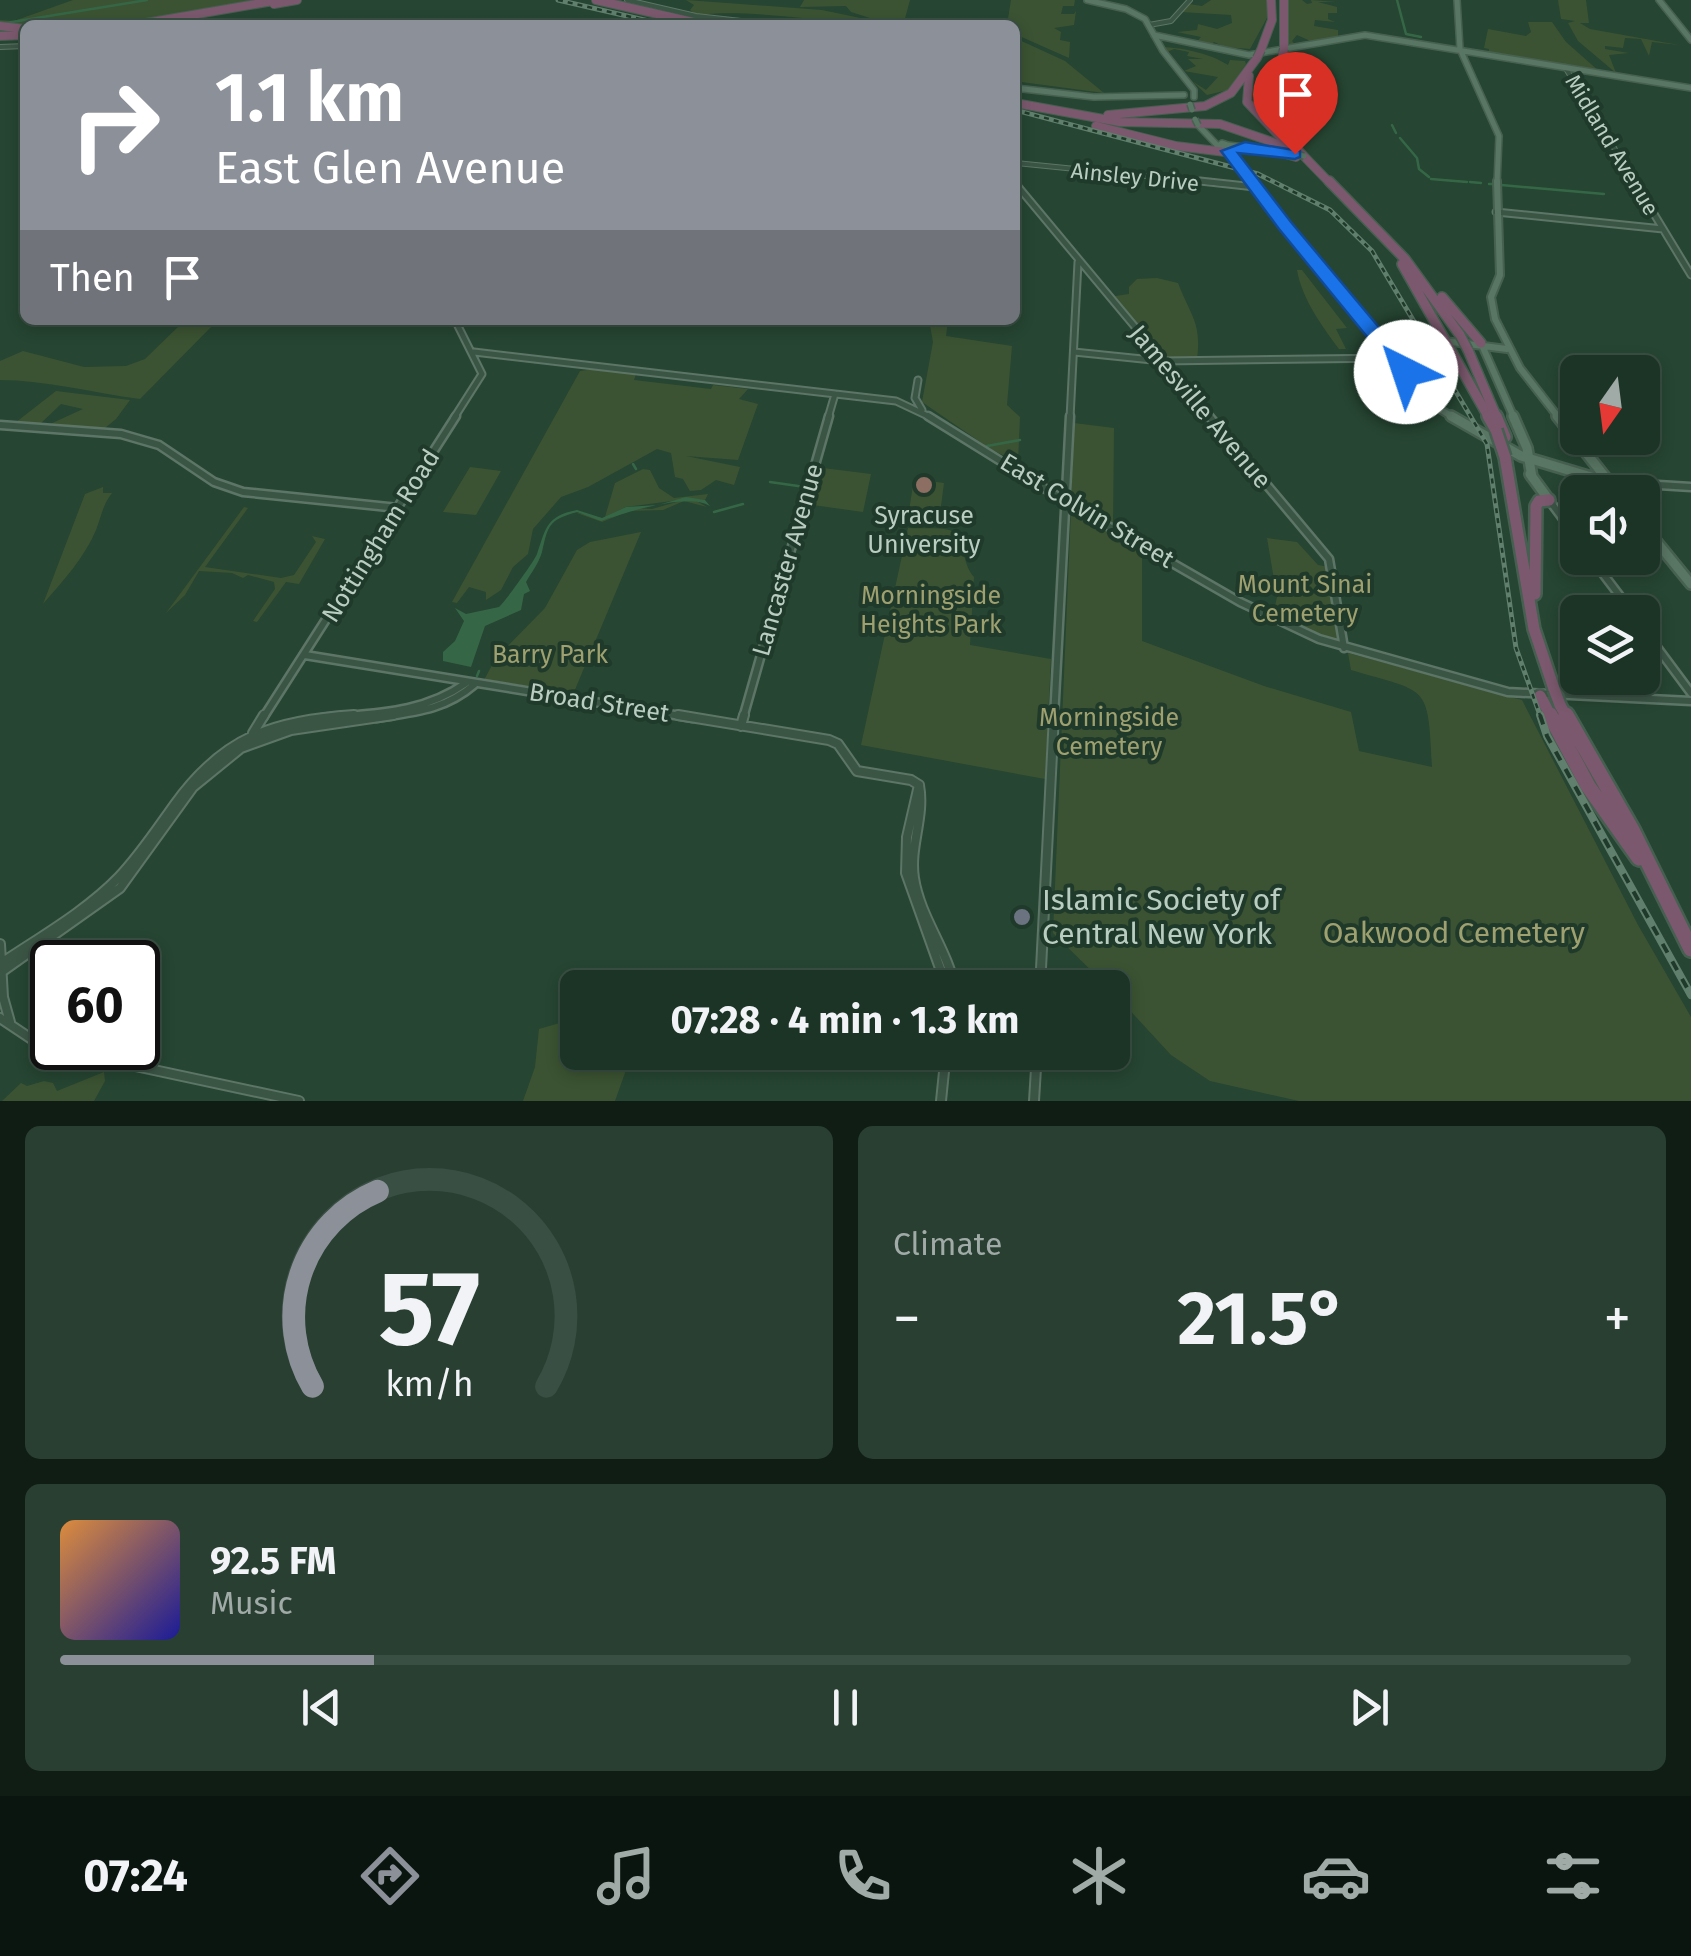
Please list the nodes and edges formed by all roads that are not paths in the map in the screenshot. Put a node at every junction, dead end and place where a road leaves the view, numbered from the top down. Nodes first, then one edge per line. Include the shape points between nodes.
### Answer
1 (279, 0) edge
2 (297, 0) edge
3 (583, 0) edge
4 (627, 0) edge
5 (1087, 0) edge
6 (1190, 0) edge
7 (1271, 0) edge
8 (1284, 0) edge
9 (1457, 0) edge
10 (1659, 0) edge
11 (596, 1) edge
12 (608, 4) junction
13 (163, 20) edge
14 (184, 20) edge
15 (673, 20) edge
16 (683, 20) edge
17 (735, 20) edge
18 (1149, 25) junction
19 (1164, 36) joint
20 (1155, 38) junction
21 (1691, 40) edge
22 (1460, 49) junction
23 (1259, 54) junction
24 (1565, 67) junction
25 (1600, 73) joint
26 (1620, 76) joint
27 (1284, 78) junction
28 (1691, 88) edge
29 (1020, 89) edge
30 (1188, 100) junction
31 (1020, 102) edge
32 (1020, 103) edge
33 (1020, 103) edge
34 (1247, 147) junction
35 (1223, 148) junction
36 (1275, 151) junction
37 (1294, 152) junction
38 (1306, 156) junction
39 (1020, 164) edge
40 (1255, 187) junction
41 (1020, 189) edge
42 (1353, 209) junction
43 (1496, 212) junction
44 (1364, 216) junction
45 (1663, 229) junction
46 (1401, 257) junction
47 (1078, 262) junction
48 (1691, 275) edge
49 (458, 325) edge
50 (1453, 337) junction
51 (1481, 344) junction
52 (1505, 344) junction
53 (474, 352) junction
54 (1074, 352) junction
55 (496, 355) junction
56 (1394, 358) junction
57 (1162, 361) junction
58 (482, 374) junction
59 (918, 380) dead end
60 (835, 394) junction
61 (927, 414) junction
62 (0, 425) edge
63 (1500, 433) junction
64 (1518, 457) junction
65 (1583, 475) edge
66 (1603, 475) edge
67 (1532, 477) junction
68 (1067, 480) junction
69 (1038, 483) junction
70 (1660, 485) edge
71 (1691, 487) edge
72 (1549, 500) junction
73 (1066, 501) junction
74 (398, 508) junction
75 (1560, 515) edge
76 (1660, 546) edge
77 (1604, 575) edge
78 (1691, 584) edge
79 (1619, 595) edge
80 (1535, 604) junction
81 (1344, 648) junction
82 (1660, 653) edge
83 (305, 655) junction
84 (471, 684) junction
85 (1556, 697) junction
86 (1691, 697) edge
87 (741, 726) junction
88 (253, 734) junction
89 (244, 747) junction
90 (1657, 880) junction
91 (1691, 935) edge
92 (0, 944) edge
93 (1691, 949) edge
94 (1, 968) edge
95 (950, 970) edge
96 (1041, 970) edge
97 (5, 1021) edge
98 (944, 1070) edge
99 (1036, 1070) edge
100 (300, 1101) edge
101 (941, 1101) edge
102 (1034, 1101) edge

1 - 13 highway
2 - 14 highway
3 - 11 highway
4 - 17 street
5 - 18 main road via 1131,11
6 - 18 street via 1171,21
7 - 23 highway via 1271,25
8 - 27 highway
9 - 22 main road
10 - 21 main road
11 - 12 highway
12 - 15 highway
12 - 16 highway
18 - 20 main road
19 - 20 main road
19 - 22 main road via 1249,55 1361,34
20 - 30 main road via 1190,86
22 - 24 main road
22 - 43 main road via 1496,125
23 - 31 highway via 1231,93 1205,106 1108,115
23 - 37 highway via 1245,89 1247,102
24 - 25 main road
24 - 45 street, Midland Avenue
25 - 26 main road
26 - 28 main road
27 - 38 highway via 1285,123
27 - 44 highway via 1283,133
29 - 30 main road
30 - 35 main road via 1198,125
32 - 35 highway via 1176,146
33 - 37 highway via 1120,122 1230,126
34 - 35 main road
34 - 35 main road
34 - 36 main road
35 - 40 main road
36 - 37 main road
36 - 42 highway via 1296,158
37 - 38 main road, bridge
37 - 42 highway
38 - 44 highway
39 - 40 street, Ainsley Drive
40 - 56 main road
41 - 47 street, Jamesville Avenue
42 - 46 highway
43 - 45 street
43 - 52 main road via 1500,275 1492,304
44 - 46 highway
45 - 48 street, Midland Avenue
46 - 50 highway
46 - 50 highway
46 - 51 highway
47 - 54 street
47 - 57 street, Jamesville Avenue
49 - 53 street
50 - 51 main road
50 - 63 highway
50 - 63 highway, bridge via 1465,350
51 - 52 main road
51 - 64 main road
52 - 66 main road
53 - 55 street, East Colvin Street
53 - 58 street
54 - 57 street
54 - 68 street
55 - 58 street, Nottingham Road
55 - 60 street, East Colvin Street
56 - 57 street
56 - 64 main road via 1441,410
57 - 81 street, Jamesville Avenue via 1329,558
58 - 74 street, Nottingham Road
59 - 61 street via 916,401
60 - 61 street, East Colvin Street via 896,401
60 - 87 street, Lancaster Avenue
61 - 69 street, East Colvin Street
62 - 74 street via 153,443 206,478 246,492
63 - 64 highway, bridge
64 - 65 main road
64 - 67 main road
64 - 67 main road
64 - 80 highway
64 - 85 highway via 1534,629
67 - 72 main road
68 - 69 street via 1056,488
68 - 73 street
69 - 73 street, East Colvin Street
70 - 71 street
72 - 75 street
72 - 80 highway via 1536,506
73 - 81 street, East Colvin Street via 1240,602
73 - 96 street
74 - 83 street, Nottingham Road
76 - 78 main road
77 - 79 street
80 - 85 highway
81 - 85 street, East Colvin Street via 1485,686
82 - 86 street
83 - 84 street, Broad Street
83 - 88 street, Nottingham Road
84 - 87 street, Broad Street
84 - 88 street via 431,703 281,724
84 - 89 street via 454,702 432,710 291,730
85 - 86 street, East Colvin Street
85 - 90 highway
85 - 90 highway via 1588,786
85 - 91 highway via 1640,834
87 - 95 street, Broad Street via 834,742 857,771 919,786 914,876
88 - 89 street, Nottingham Road
88 - 94 street via 194,777 115,880
89 - 94 street via 193,787 120,888
90 - 93 highway
92 - 94 street
94 - 97 street
97 - 100 street via 42,1046
98 - 101 street
99 - 102 street

